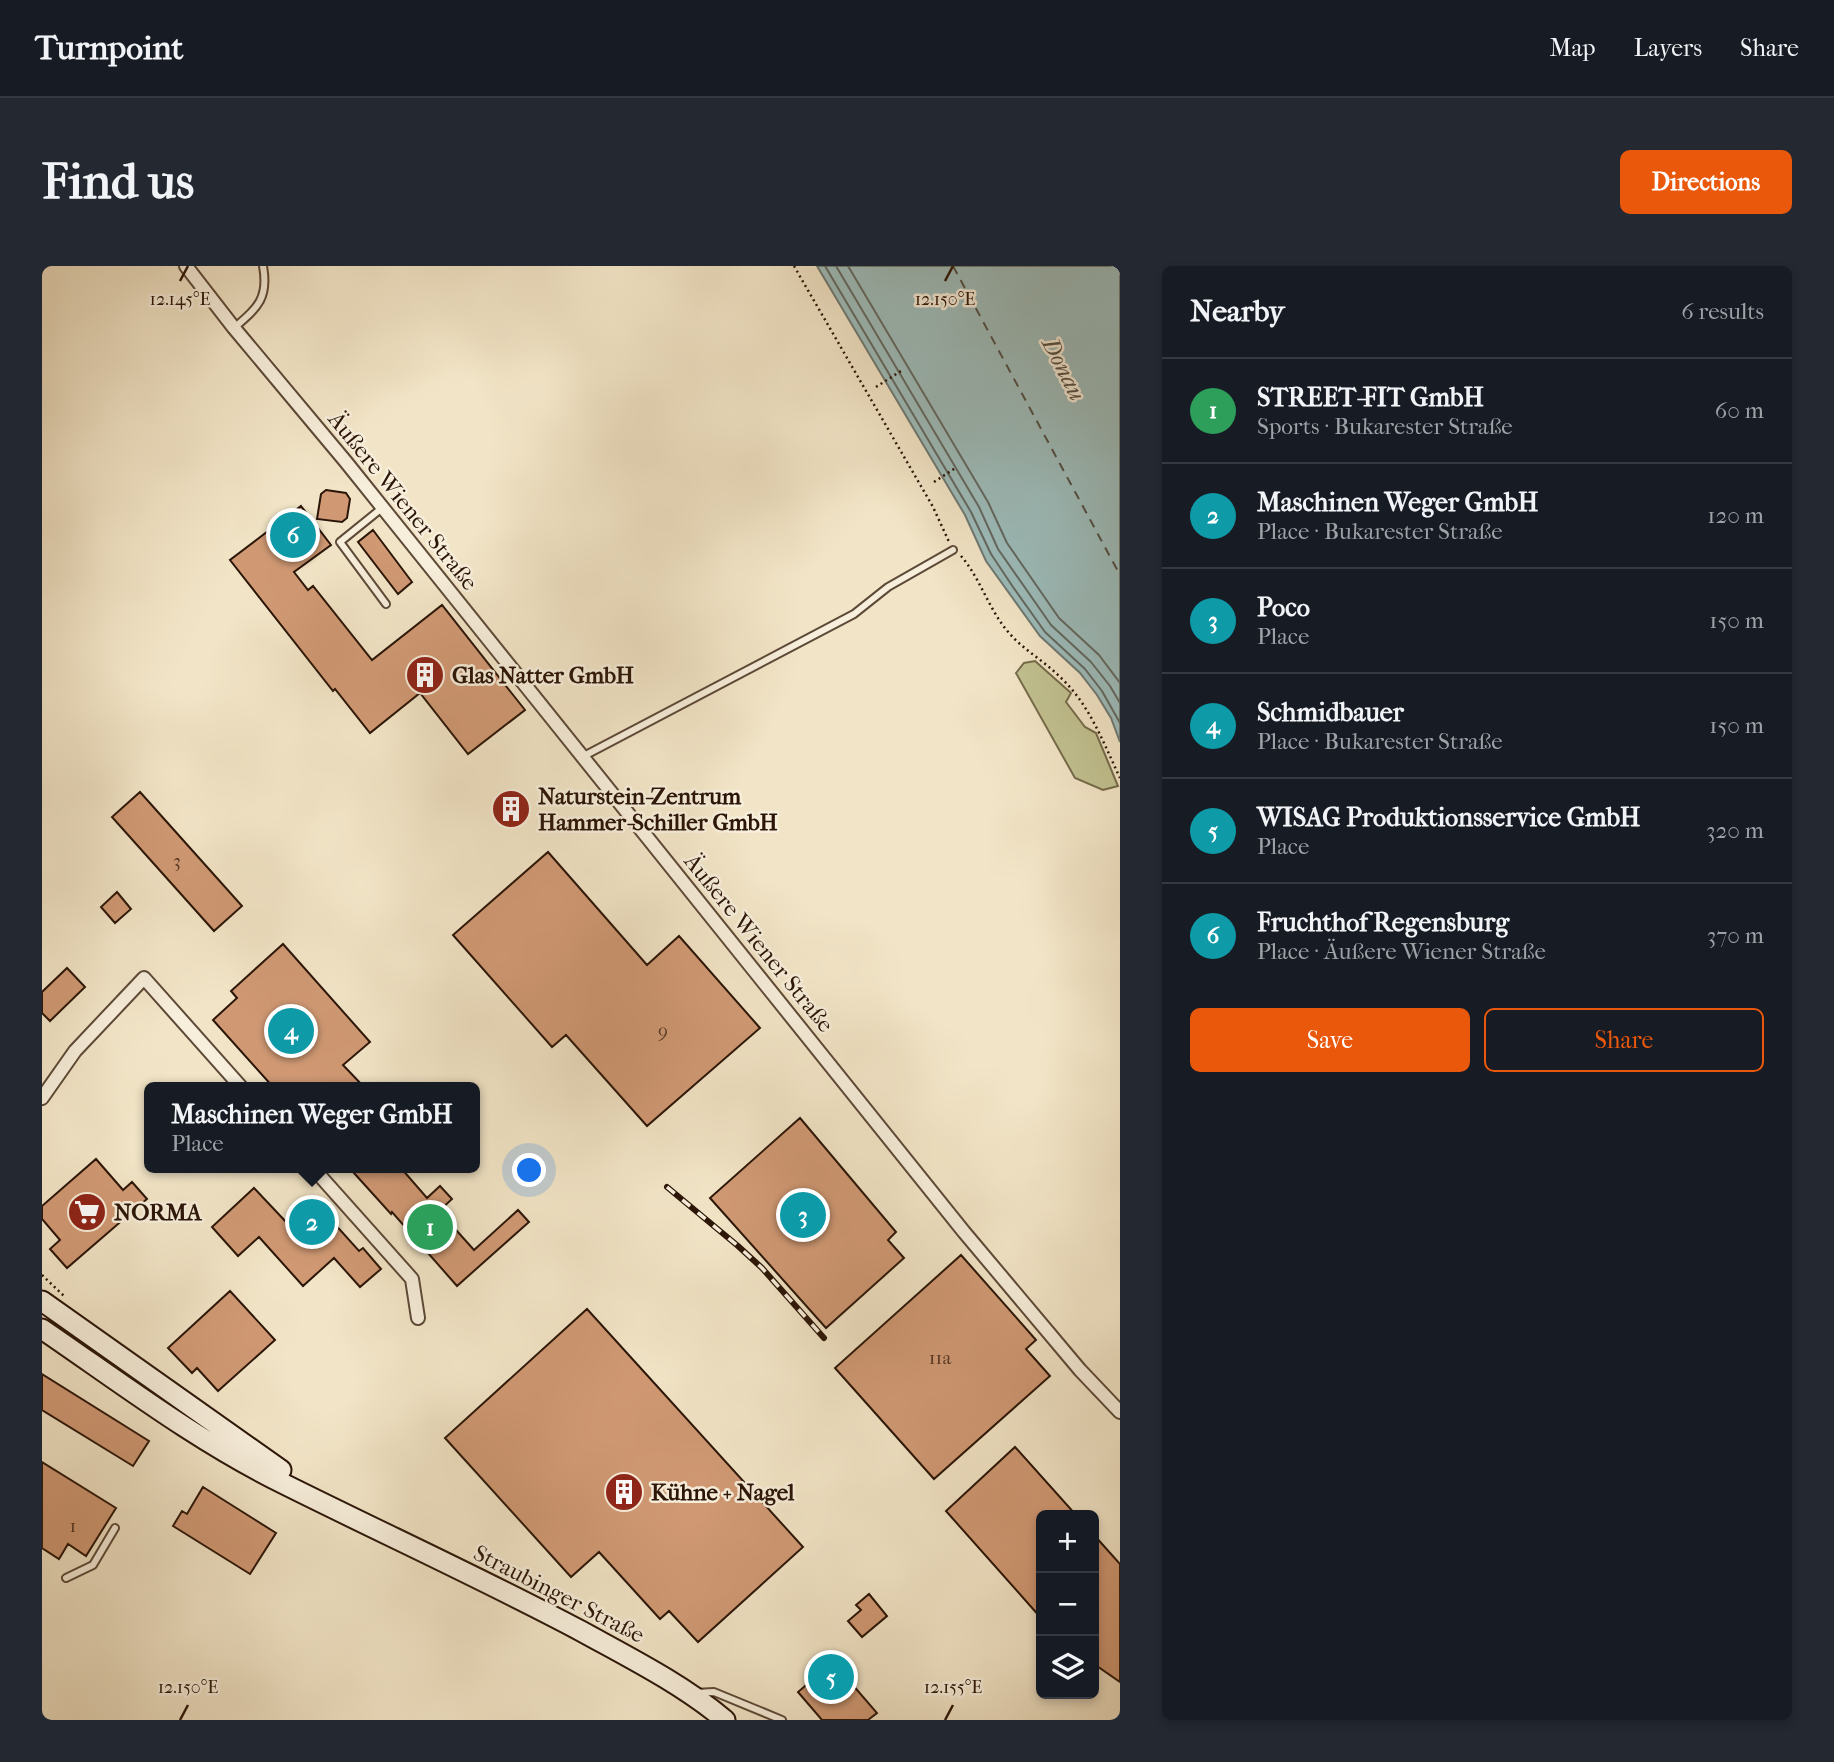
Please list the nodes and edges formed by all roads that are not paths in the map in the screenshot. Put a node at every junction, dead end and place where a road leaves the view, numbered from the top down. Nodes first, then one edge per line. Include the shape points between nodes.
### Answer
1 (186, 266) edge
2 (263, 266) edge
3 (234, 328) junction
4 (382, 508) junction
5 (953, 550) road end
6 (386, 604) dead end
7 (582, 757) junction
8 (237, 1082) edge
9 (42, 1098) edge
10 (317, 1173) edge
11 (42, 1301) edge
12 (418, 1318) dead end
13 (42, 1329) edge
14 (1120, 1412) edge
15 (364, 1523) junction
16 (115, 1528) dead end
17 (66, 1577) dead end
18 (690, 1695) junction
19 (725, 1720) edge
20 (782, 1720) edge

1 - 3 street, Äußere Wiener Straße
2 - 3 lane via 261,299
3 - 4 street, Äußere Wiener Straße
4 - 6 lane via 340,542
4 - 7 street, Äußere Wiener Straße
5 - 7 lane via 888,587 854,614
7 - 14 street, Äußere Wiener Straße via 964,1232
8 - 9 street via 144,978 75,1051
10 - 12 street via 412,1279
11 - 15 main road, Straubinger Straße via 275,1466
13 - 15 main road, Straubinger Straße via 210,1443
15 - 18 main road, Straubinger Straße via 552,1615
16 - 17 lane via 93,1565
18 - 19 main road, Straubinger Straße
18 - 20 lane via 714,1692

